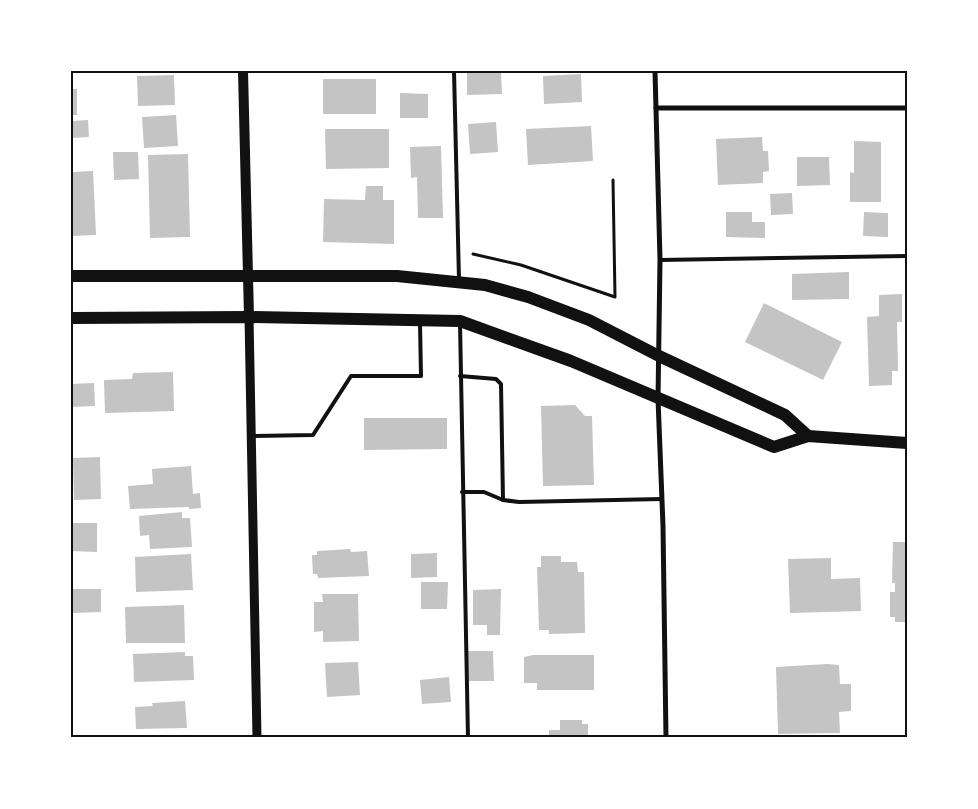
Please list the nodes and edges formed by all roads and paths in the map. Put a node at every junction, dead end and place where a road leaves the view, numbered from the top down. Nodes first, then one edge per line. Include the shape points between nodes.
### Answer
1 (243, 71) edge
2 (454, 71) edge
3 (655, 71) edge
4 (656, 108) junction
5 (907, 108) edge
6 (613, 180) dead end
7 (469, 254) dead end
8 (907, 256) edge
9 (660, 260) junction
10 (248, 275) junction
11 (71, 276) edge
12 (459, 280) junction
13 (249, 317) junction
14 (71, 318) edge
15 (420, 322) junction
16 (460, 322) junction
17 (658, 356) junction
18 (460, 376) junction
19 (658, 399) junction
20 (251, 436) junction
21 (808, 436) junction
22 (907, 443) edge
23 (462, 492) junction
24 (662, 499) junction
25 (504, 500) junction
26 (257, 738) edge
27 (468, 738) edge
28 (666, 738) edge

1 - 10 main road
2 - 12 lane
3 - 4 street
4 - 5 street
4 - 9 street
6 - 7 path via 615,297 521,265
8 - 9 lane
9 - 17 street
10 - 11 main road
10 - 12 main road via 397,276
10 - 13 main road
12 - 17 main road via 486,284 589,320
13 - 14 main road
13 - 15 main road
13 - 20 street
15 - 16 main road
15 - 20 lane via 421,376 351,376 313,435
16 - 18 lane
16 - 19 main road via 571,361
17 - 19 street
17 - 21 main road via 785,415
18 - 23 lane
18 - 25 lane via 496,379 501,384
19 - 21 main road via 774,447
19 - 24 street
20 - 26 street
21 - 22 main road
23 - 25 lane via 484,492
23 - 27 lane
24 - 25 lane
24 - 28 street

